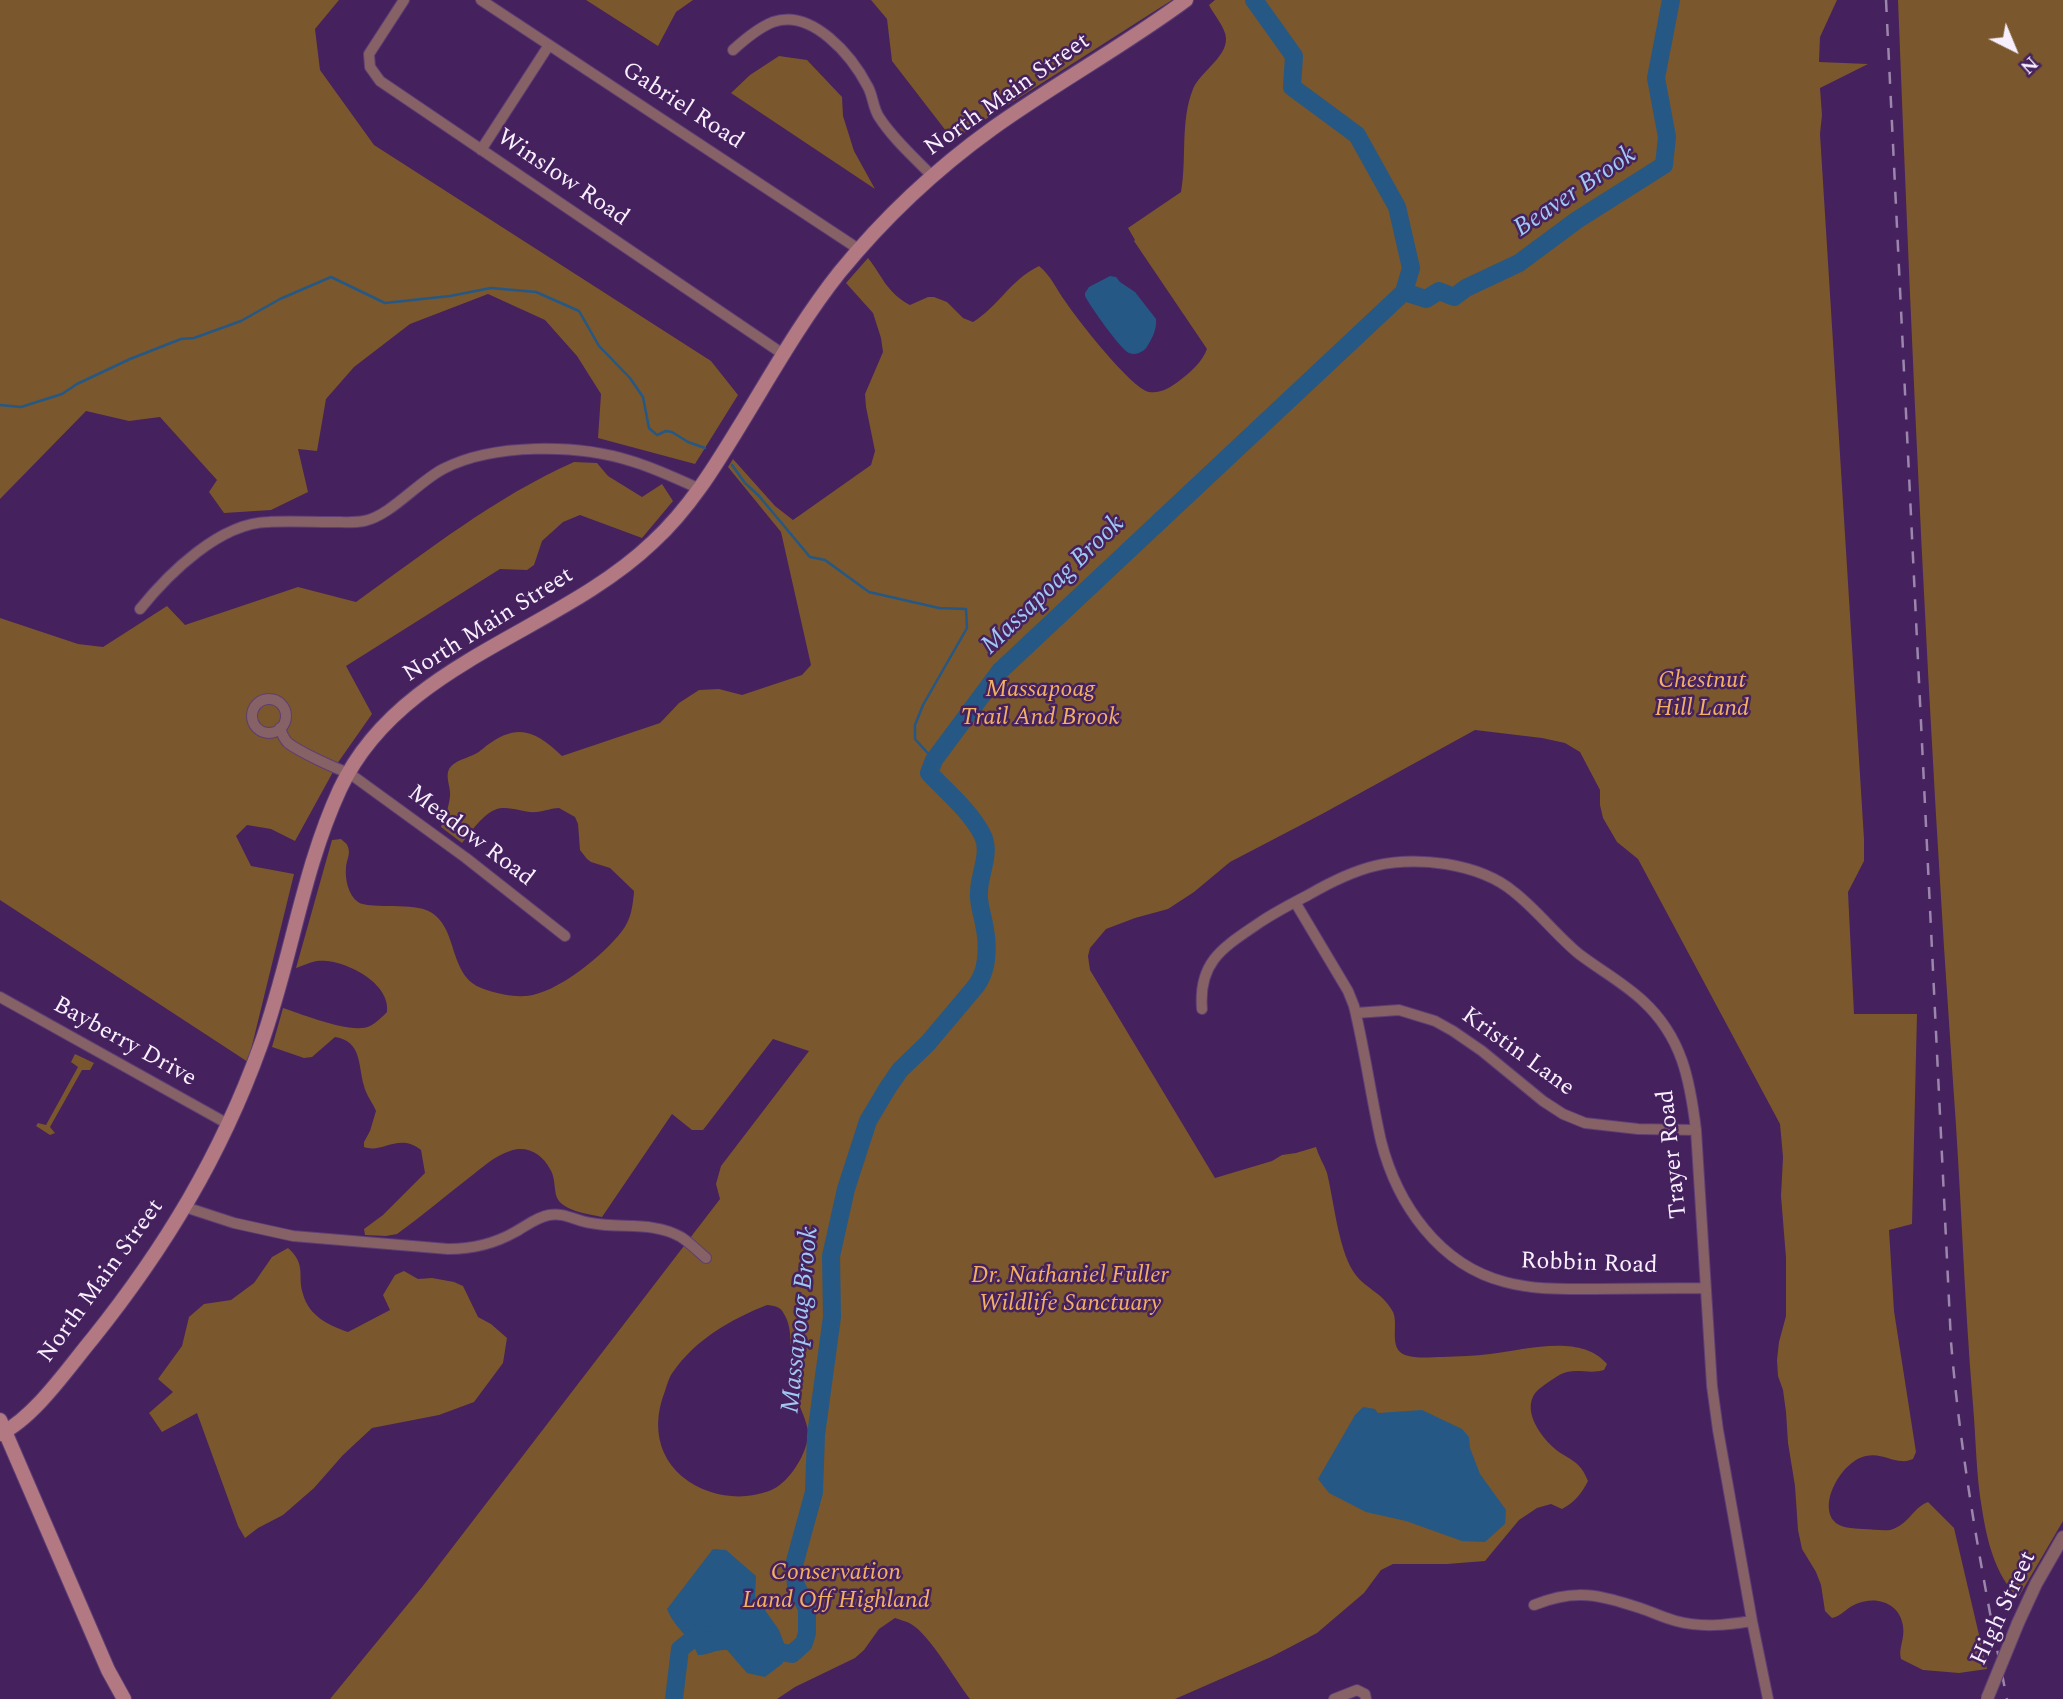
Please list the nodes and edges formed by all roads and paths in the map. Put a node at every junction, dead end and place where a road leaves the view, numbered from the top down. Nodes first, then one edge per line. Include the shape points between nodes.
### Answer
1 (404, 0) edge
2 (481, 0) edge
3 (1186, 0) edge
4 (550, 45) junction
5 (733, 50) dead end
6 (481, 150) junction
7 (933, 177) junction
8 (860, 250) junction
9 (783, 354) junction
10 (700, 489) junction
11 (140, 609) dead end
12 (280, 729) dead end
13 (349, 773) junction
14 (1295, 902) junction
15 (565, 936) dead end
16 (0, 997) edge
17 (1202, 1009) dead end
18 (1356, 1013) junction
19 (228, 1124) junction
20 (1696, 1130) junction
21 (185, 1207) junction
22 (706, 1258) dead end
23 (1706, 1288) junction
24 (2, 1429) edge
25 (2063, 1537) edge
26 (1534, 1605) dead end
27 (1752, 1621) junction
28 (1364, 1695) edge
29 (124, 1699) edge
30 (1334, 1699) edge
31 (1768, 1699) edge
32 (1987, 1699) edge

1 - 6 street, Winslow Road via 369,54 374,75
2 - 4 street, Gabriel Road
3 - 7 main road, North Main Street via 992,129
4 - 6 street
4 - 8 street, Gabriel Road
5 - 7 street via 774,22 796,19 818,30 855,65 877,115
6 - 9 street, Winslow Road
7 - 8 main road, North Main Street
8 - 9 main road, North Main Street
9 - 10 main road, North Main Street
10 - 11 street via 629,460 589,452 489,453 443,469 369,520 267,522 235,528 188,560
10 - 13 main road, North Main Street via 666,530 626,565 443,677 391,717
12 - 13 street, Meadow Road via 289,743
13 - 15 street, Meadow Road
13 - 19 main road, North Main Street via 312,862 260,1049
14 - 17 street, Trayer Road via 1231,942 1214,959 1203,977
14 - 18 street, Robbin Road via 1348,991
14 - 20 street, Trayer Road via 1340,877 1387,863 1423,861 1453,866 1499,882 1560,938 1642,1000 1661,1021 1688,1076
16 - 19 street, Bayberry Drive
18 - 20 street, Kristin Lane via 1399,1010 1435,1021 1482,1051 1543,1101 1585,1123
18 - 23 street, Robbin Road via 1390,1169 1411,1213 1449,1254 1502,1282 1530,1288
19 - 21 main road, North Main Street
20 - 23 street, Trayer Road
21 - 22 street via 293,1236 448,1249 486,1244 548,1215 562,1214 591,1223 667,1231
21 - 24 main road, North Main Street via 148,1266 63,1376 27,1414
23 - 27 street, Trayer Road via 1717,1430
24 - 29 main road
25 - 32 street, High Street, bridge via 2036,1584
26 - 27 street via 1585,1593 1693,1625
27 - 31 street, Trayer Road
28 - 30 street via 1357,1690

